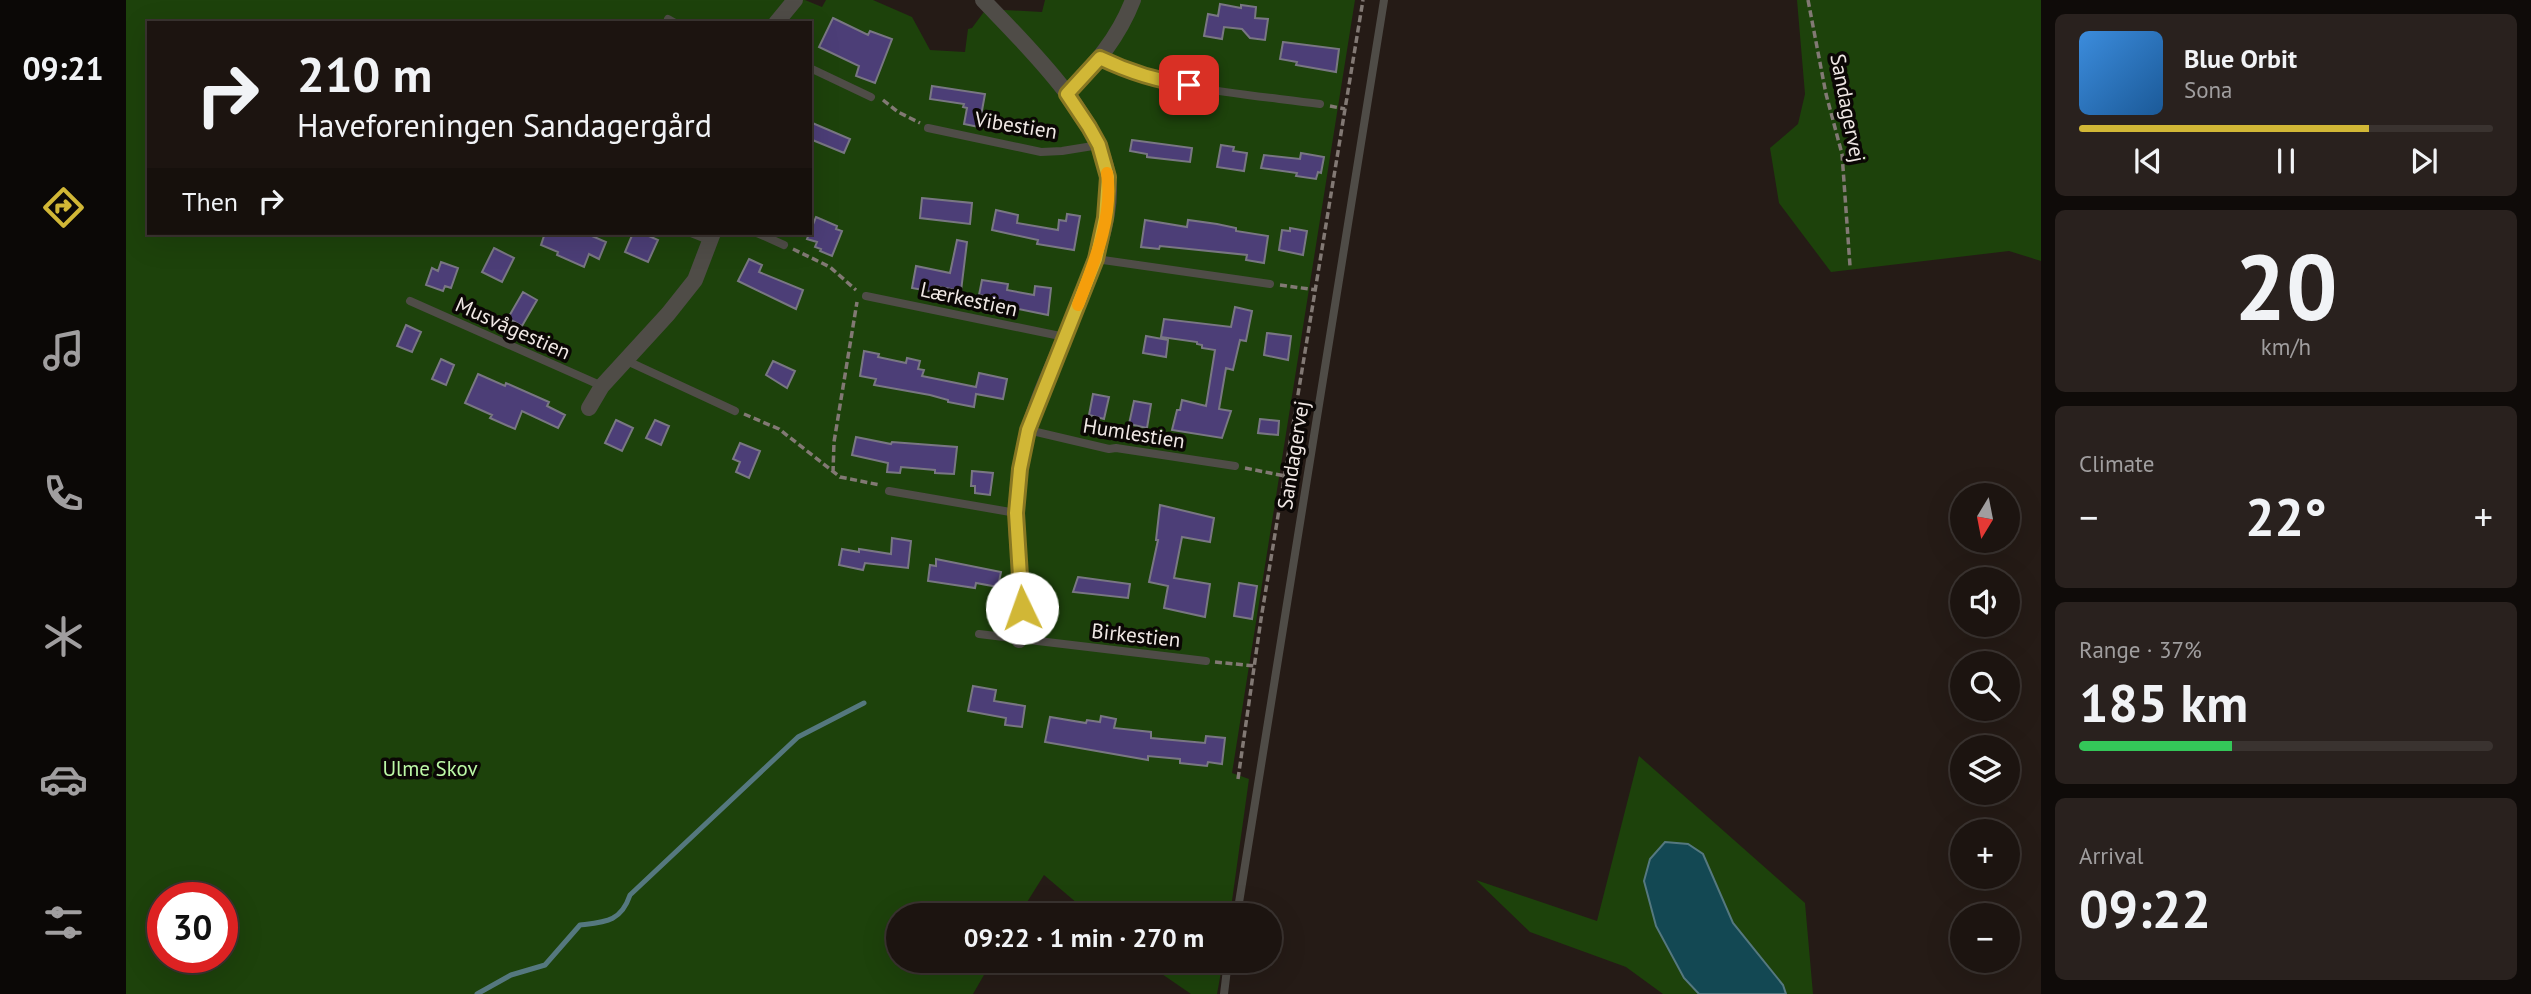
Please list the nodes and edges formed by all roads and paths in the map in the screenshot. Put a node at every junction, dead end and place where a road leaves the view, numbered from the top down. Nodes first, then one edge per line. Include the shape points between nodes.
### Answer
1 (795, 0) edge
2 (982, 0) edge
3 (1133, 0) edge
4 (1363, 0) edge
5 (1384, 0) edge
6 (1808, 0) edge
7 (778, 21) edge
8 (1100, 58) junction
9 (812, 69) edge
10 (1067, 94) junction
11 (871, 97) joint
12 (1320, 104) dead end
13 (928, 128) joint
14 (1099, 145) junction
15 (762, 235) edge
16 (712, 237) edge
17 (784, 245) joint
18 (1096, 259) junction
19 (1850, 266) dead end
20 (1270, 284) joint
21 (1316, 290) junction
22 (866, 296) dead end
23 (410, 301) dead end
24 (1065, 337) junction
25 (625, 360) junction
26 (602, 386) junction
27 (589, 408) dead end
28 (735, 411) joint
29 (1028, 430) junction
30 (1235, 466) joint
31 (833, 473) junction
32 (1284, 476) junction
33 (889, 491) joint
34 (1016, 513) junction
35 (979, 634) dead end
36 (1019, 640) junction
37 (1206, 661) joint
38 (1255, 666) junction
39 (1238, 779) dead end
40 (1239, 903) edge
41 (1227, 973) edge
42 (1224, 994) edge

1 - 7 street
2 - 10 street
3 - 8 street via 1123,25
4 - 21 path
5 - 40 lane, Sandagervej
6 - 19 path, Sandagervej via 1842,154
8 - 10 street
8 - 12 lane via 1163,81
9 - 11 lane
10 - 14 street
11 - 13 path
13 - 14 lane, Vibestien via 1041,152
14 - 18 street via 1108,177
15 - 17 lane
16 - 25 street via 695,280
17 - 31 path via 830,267 859,292
18 - 20 lane
18 - 24 street
20 - 21 path
21 - 32 path
22 - 24 lane, Lærkestien
23 - 26 lane, Musvågestien
24 - 29 street
25 - 26 street
25 - 28 lane
26 - 27 street
28 - 31 path via 779,429
29 - 30 lane, Humlestien via 1109,449
29 - 34 street
30 - 32 path
31 - 33 path via 890,486
32 - 38 path
33 - 34 lane
34 - 36 street via 1022,608
35 - 36 lane, Birkestien
36 - 37 lane, Birkestien
37 - 38 path
38 - 39 path
41 - 42 lane

